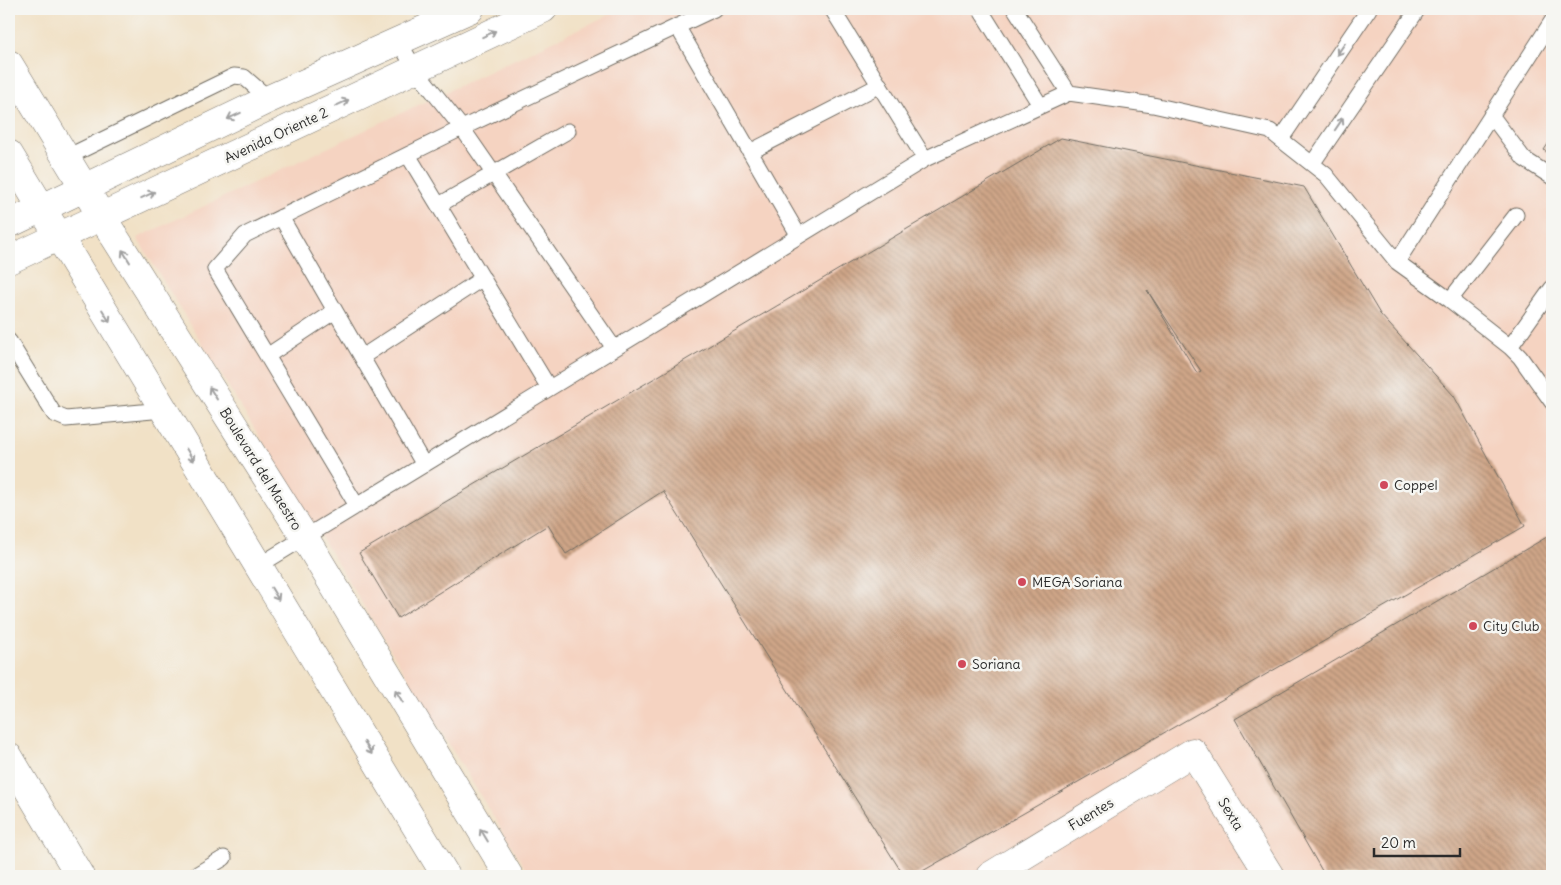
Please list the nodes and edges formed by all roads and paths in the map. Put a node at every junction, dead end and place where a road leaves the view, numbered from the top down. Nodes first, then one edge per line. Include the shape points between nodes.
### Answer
1 (470, 9) edge
2 (543, 9) edge
3 (714, 9) edge
4 (832, 9) edge
5 (980, 9) edge
6 (1016, 9) edge
7 (1369, 9) edge
8 (1418, 9) edge
9 (429, 18) edge
10 (1552, 21) edge
11 (677, 26) junction
12 (399, 42) junction
13 (9, 64) edge
14 (415, 69) junction
15 (880, 86) junction
16 (1069, 93) junction
17 (269, 99) junction
18 (1040, 105) junction
19 (1491, 115) junction
20 (462, 128) junction
21 (568, 131) dead end
22 (1280, 139) junction
23 (750, 152) junction
24 (9, 154) edge
25 (408, 155) junction
26 (65, 158) junction
27 (925, 159) junction
28 (1312, 164) junction
29 (494, 174) junction
30 (1552, 177) edge
31 (84, 187) junction
32 (439, 205) junction
33 (41, 208) junction
34 (1516, 215) dead end
35 (102, 217) junction
36 (281, 217) junction
37 (9, 224) edge
38 (799, 236) junction
39 (58, 237) junction
40 (9, 260) edge
41 (1397, 262) junction
42 (483, 278) junction
43 (1552, 288) edge
44 (1450, 300) junction
45 (335, 311) junction
46 (9, 341) edge
47 (1510, 347) junction
48 (614, 348) junction
49 (267, 356) junction
50 (362, 357) junction
51 (549, 388) junction
52 (1552, 402) edge
53 (163, 410) junction
54 (424, 465) junction
55 (357, 506) junction
56 (305, 538) junction
57 (258, 566) junction
58 (1192, 752) joint
59 (9, 757) edge
60 (224, 858) dead end
61 (80, 876) edge
62 (194, 876) edge
63 (446, 876) edge
64 (509, 876) edge
65 (990, 876) edge
66 (1270, 876) edge

1 - 9 main road
14 -> 2 main road, Avenida Oriente 2
3 - 11 lane
4 - 15 lane
5 - 18 lane
6 - 16 lane
7 -> 22 lane
28 -> 8 lane
9 - 12 main road
10 - 19 lane
11 - 20 lane
11 - 23 lane
12 - 14 lane
12 - 17 main road
13 - 26 main road, Boulevard del Maestro
14 - 20 lane
35 -> 14 main road, Avenida Oriente 2
15 - 23 lane
15 - 27 lane
16 - 18 lane
16 - 22 lane via 1153,105 1270,131
17 - 26 lane via 244,76 234,76
17 -> 31 main road
18 - 27 lane
19 - 30 lane via 1524,158
19 - 41 lane
20 - 25 lane
20 - 29 lane
21 - 29 lane
22 - 28 lane
23 - 38 lane
24 - 33 main road
25 - 32 lane
25 - 36 lane
26 - 31 main road, Boulevard del Maestro
27 - 38 lane
28 - 41 lane via 1326,175
29 - 32 lane
29 - 48 lane
31 - 33 main road
31 - 35 main road, Boulevard del Maestro
32 - 42 lane
33 - 37 main road
33 - 39 main road
34 - 44 lane
35 - 39 main road, Avenida Oriente 2
56 -> 35 main road, Boulevard del Maestro
36 - 45 lane
36 - 49 lane via 245,235 215,269
38 - 48 lane
39 - 40 main road, Avenida Oriente 2
39 -> 53 main road
41 - 44 lane
42 - 50 lane
42 - 51 lane
43 - 47 lane
44 - 47 lane
45 - 49 lane
45 - 50 lane
46 - 53 lane via 54,414 66,419
47 - 52 lane
48 - 51 lane
49 - 55 lane
50 - 54 lane
51 - 54 lane
53 -> 57 main road
54 - 55 lane
55 - 56 lane
56 - 57 lane
64 -> 56 main road, Boulevard del Maestro
57 -> 63 main road
58 - 65 main road, Fuentes
58 - 66 main road, Sexta
59 - 61 main road
60 - 62 lane

